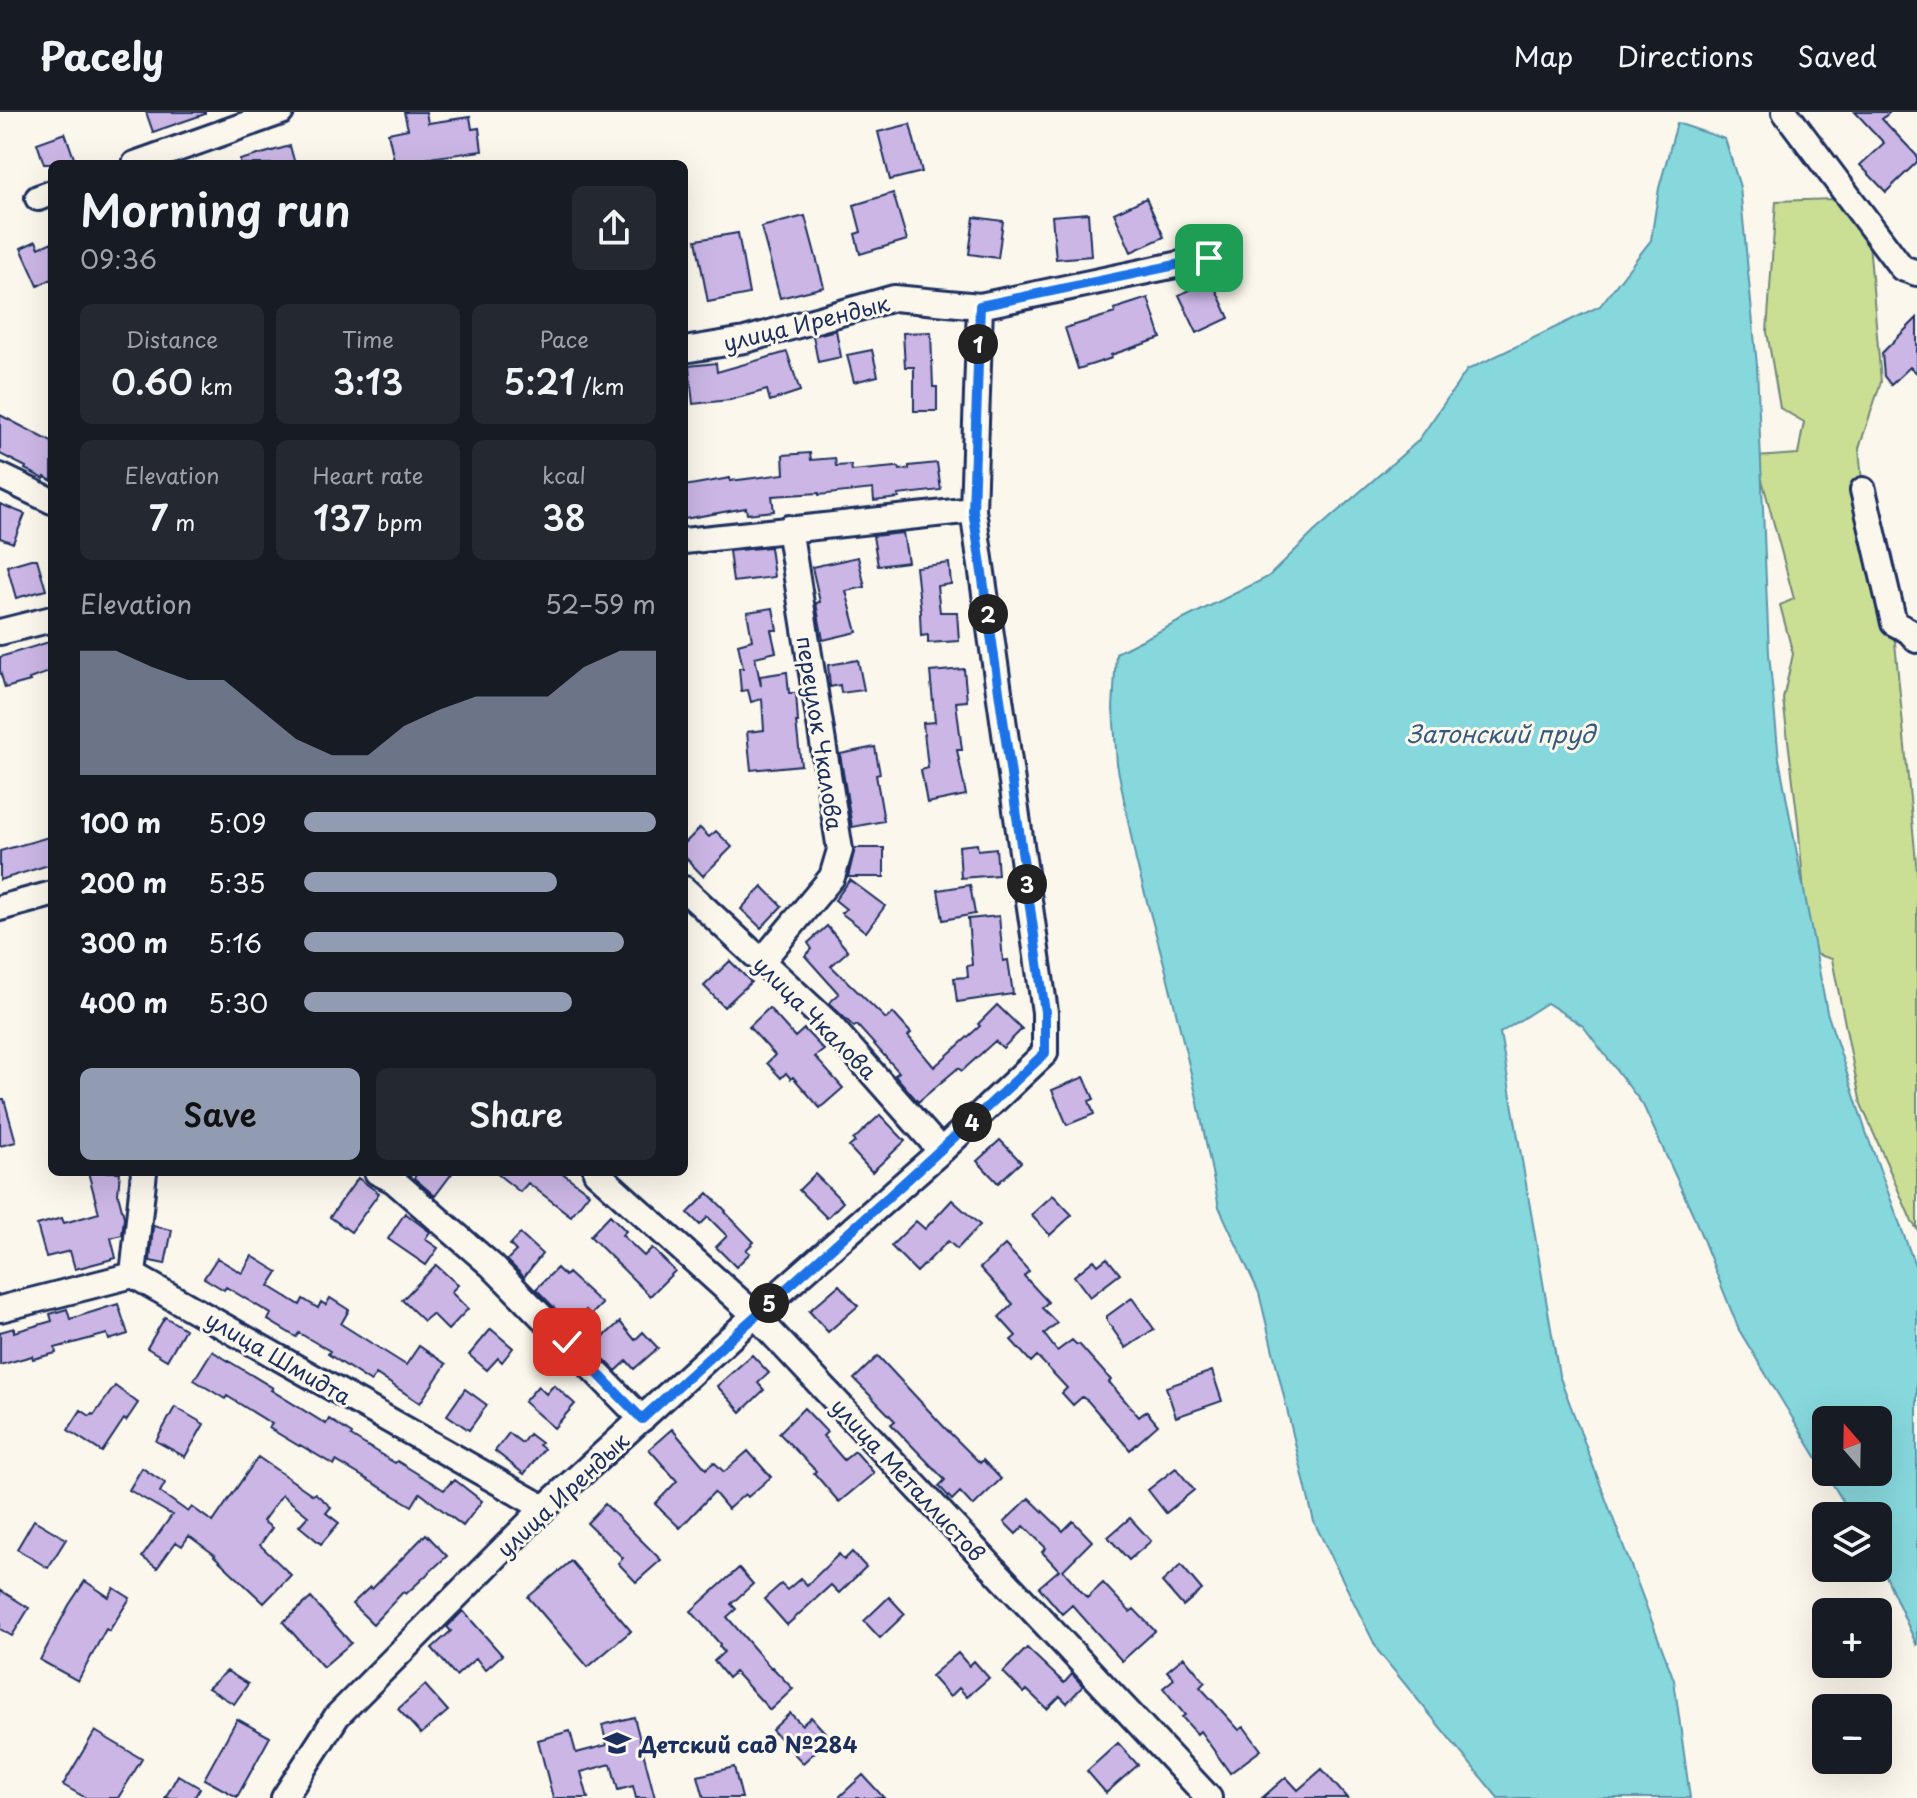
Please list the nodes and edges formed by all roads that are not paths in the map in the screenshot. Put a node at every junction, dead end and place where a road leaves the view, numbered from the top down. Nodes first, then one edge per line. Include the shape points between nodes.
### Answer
1 (281, 112) edge
2 (1785, 112) edge
3 (214, 123) edge
4 (143, 160) edge
5 (1209, 258) dead end
6 (1917, 273) edge
7 (980, 306) junction
8 (688, 349) edge
9 (0, 476) edge
10 (1863, 490) dead end
11 (48, 499) edge
12 (973, 510) junction
13 (789, 528) junction
14 (688, 541) edge
15 (48, 620) edge
16 (0, 632) edge
17 (1913, 635) edge
18 (688, 893) edge
19 (48, 895) edge
20 (0, 908) edge
21 (762, 961) junction
22 (941, 1151) junction
23 (144, 1176) edge
24 (385, 1176) edge
25 (600, 1176) edge
26 (133, 1275) junction
27 (0, 1309) edge
28 (755, 1315) junction
29 (642, 1419) junction
30 (544, 1508) junction
31 (284, 1798) edge
32 (1209, 1798) edge

1 - 3 street
2 - 6 street via 1902,268
3 - 4 street
5 - 7 street
7 - 8 street, улица Ирендык via 894,298 745,340
7 - 12 street, улица Ирендык
9 - 11 street
10 - 17 street via 1894,623
12 - 13 street
12 - 22 street, улица Ирендык via 1045,1012 1045,1053
13 - 14 street
13 - 21 street, переулок Чкалова via 840,850 832,877
15 - 16 street
18 - 21 street, улица Чкалова
19 - 20 street
21 - 22 street, улица Чкалова via 828,1023
22 - 28 street, улица Ирендык
23 - 26 street
24 - 29 street via 492,1266
25 - 28 street, улица Металлистов
26 - 27 street
26 - 30 street, улица Шмидта
28 - 29 street, улица Ирендык
28 - 32 street, улица Металлистов
29 - 30 street, улица Ирендык
30 - 31 street, улица Ирендык via 337,1716

